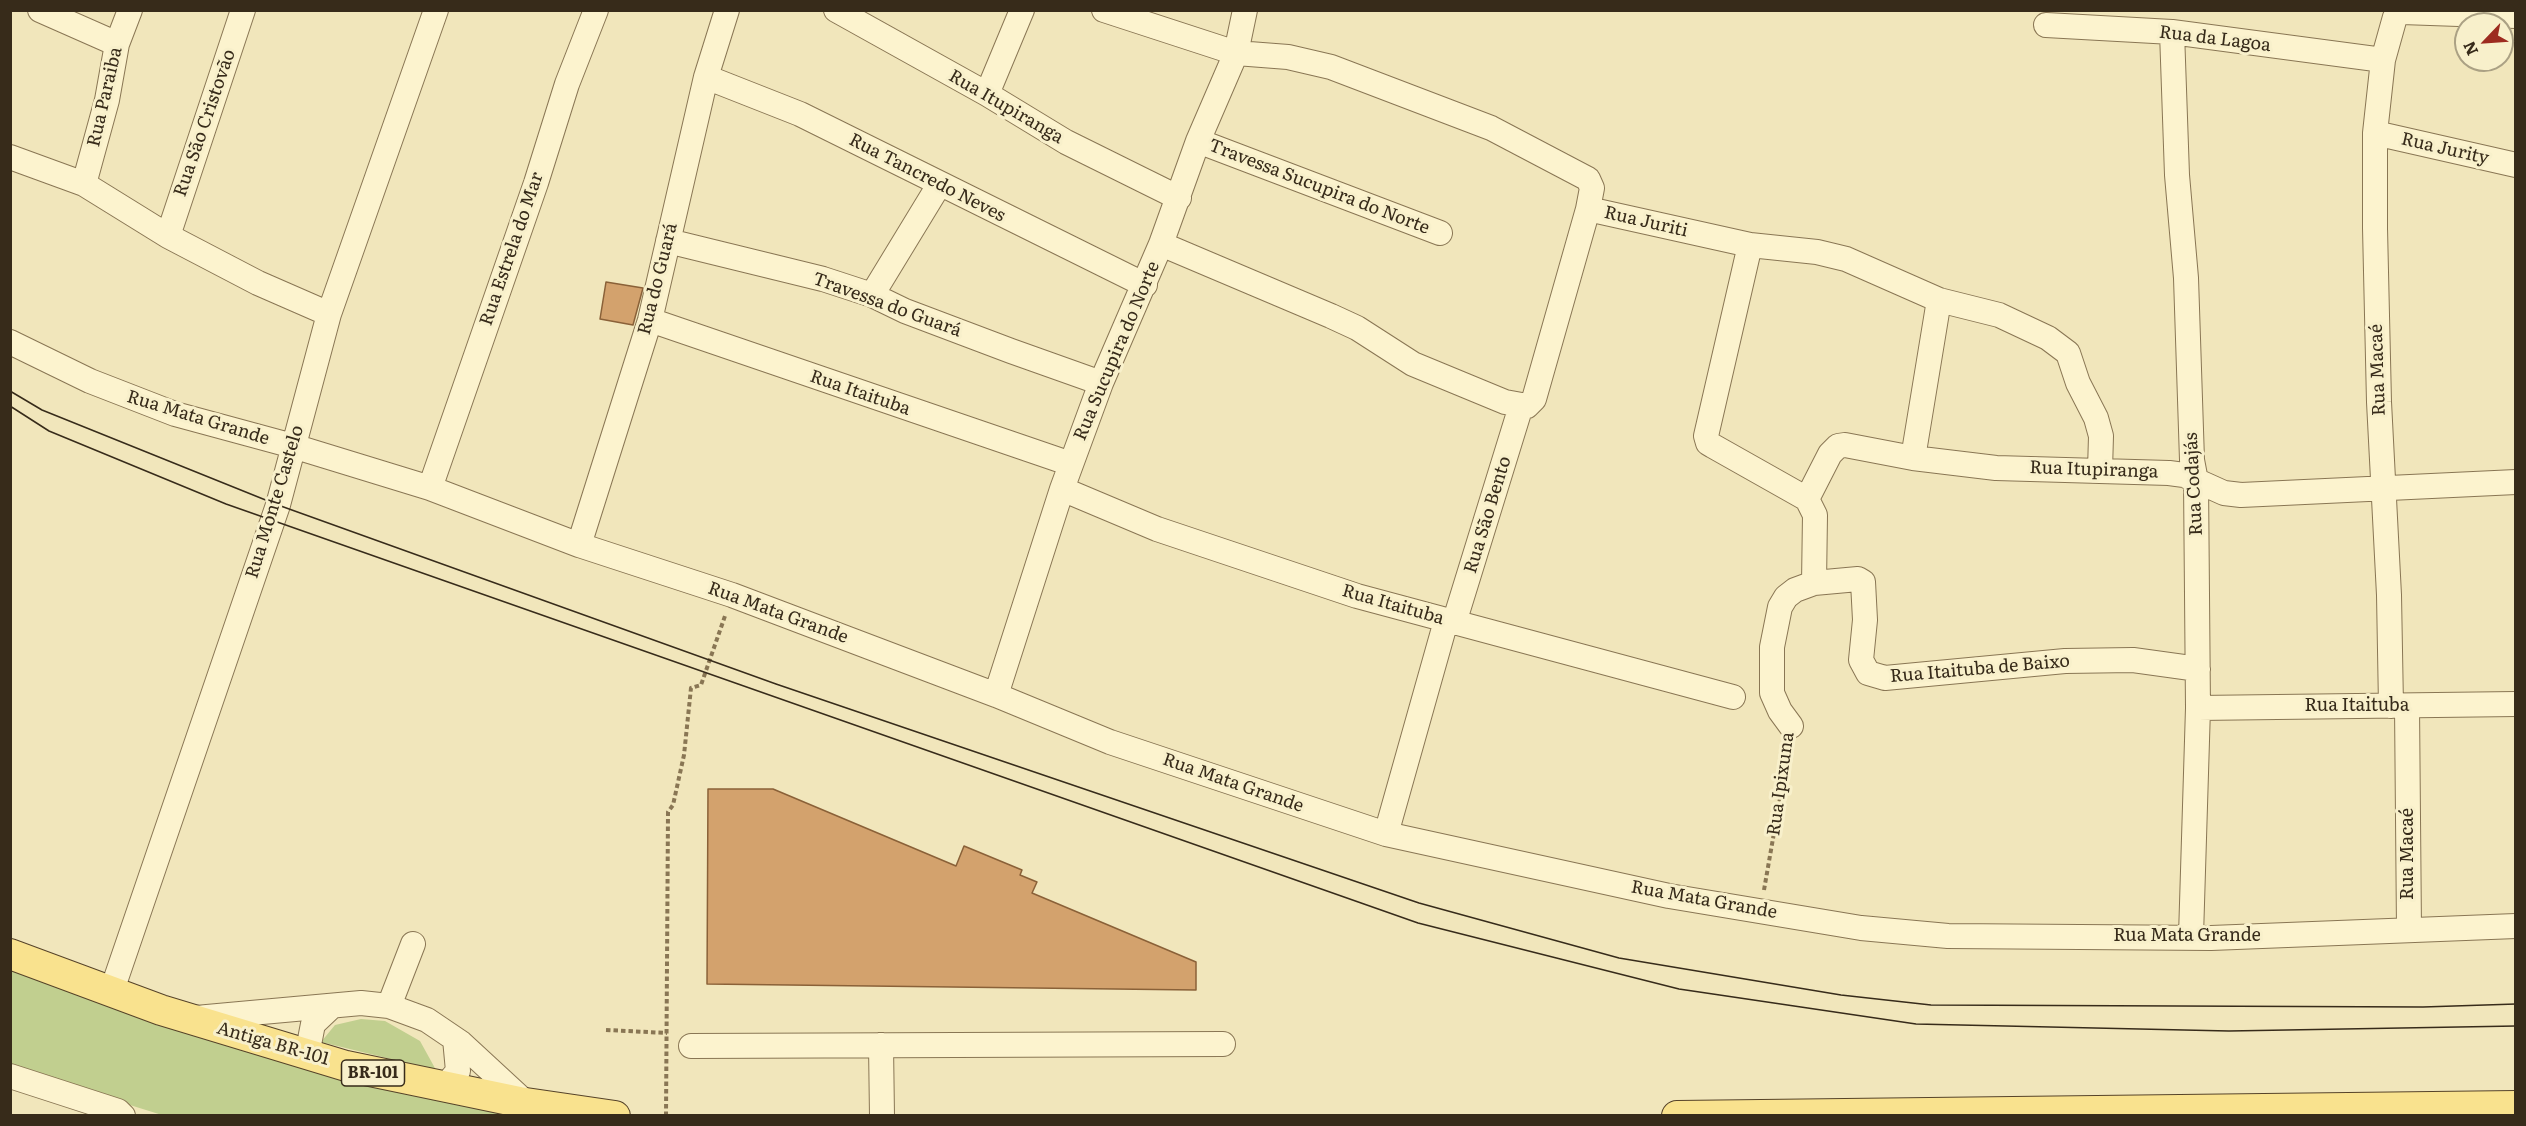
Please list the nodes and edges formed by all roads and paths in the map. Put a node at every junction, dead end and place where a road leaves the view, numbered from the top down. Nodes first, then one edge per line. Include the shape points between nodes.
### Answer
1 (40, 10) edge
2 (130, 10) edge
3 (243, 10) edge
4 (436, 10) edge
5 (596, 10) edge
6 (727, 10) edge
7 (836, 10) edge
8 (1022, 10) edge
9 (1104, 10) edge
10 (1245, 10) edge
11 (2516, 16) edge
12 (2046, 25) dead end
13 (2172, 32) junction
14 (117, 44) junction
15 (1236, 53) junction
16 (2383, 60) junction
17 (706, 77) junction
18 (987, 94) junction
19 (2375, 133) junction
20 (1198, 141) junction
21 (10, 157) edge
22 (2516, 165) edge
23 (84, 184) junction
24 (939, 185) junction
25 (1179, 198) junction
26 (1588, 209) junction
27 (1440, 233) dead end
28 (168, 236) junction
29 (668, 241) junction
30 (1161, 244) junction
31 (1750, 245) junction
32 (1145, 285) junction
33 (872, 295) junction
34 (1939, 300) junction
35 (328, 314) junction
36 (650, 320) junction
37 (10, 342) edge
38 (1101, 383) junction
39 (1513, 404) junction
40 (293, 446) junction
41 (1912, 458) junction
42 (1071, 464) junction
43 (2100, 470) junction
44 (2196, 481) junction
45 (2516, 482) edge
46 (2384, 487) junction
47 (430, 488) junction
48 (1062, 489) junction
49 (1807, 499) junction
50 (579, 544) junction
51 (1851, 579) joint
52 (1814, 583) junction
53 (732, 595) junction
54 (1450, 622) junction
55 (2198, 669) junction
56 (996, 695) junction
57 (1733, 697) dead end
58 (2516, 704) edge
59 (2399, 706) junction
60 (2198, 708) junction
61 (1791, 726) joint
62 (1386, 834) junction
63 (1760, 909) junction
64 (2516, 926) edge
65 (2409, 930) junction
66 (2191, 936) junction
67 (413, 944) dead end
68 (10, 954) edge
69 (111, 993) junction
70 (332, 1005) junction
71 (389, 1005) junction
72 (188, 1019) junction
73 (606, 1030) dead end
74 (667, 1033) junction
75 (455, 1039) junction
76 (1223, 1044) dead end
77 (881, 1045) junction
78 (691, 1046) dead end
79 (307, 1055) junction
80 (10, 1076) edge
81 (439, 1087) junction
82 (526, 1103) junction
83 (2516, 1106) edge
84 (2170, 1112) edge
85 (2091, 1113) edge
86 (1701, 1115) edge
87 (1822, 1115) edge
88 (123, 1116) edge
89 (615, 1116) edge
90 (666, 1116) edge
91 (882, 1116) edge
92 (1677, 1116) edge

1 - 14 street
2 - 14 street, Rua Paraiba
3 - 28 street, Rua São Cristovão
4 - 35 street, Rua Monte Castelo
5 - 47 street, Rua Estrela do Mar via 567,84
6 - 17 street, Rua do Guará
7 - 18 street, Rua Itupiranga
8 - 18 street
9 - 15 street, Rua Juriti
10 - 15 street, Rua Sucupira do Norte
11 - 16 street, Rua Macaé via 2402,12 2395,17
12 - 13 street, Rua da Lagoa
13 - 16 street, Rua da Lagoa
13 - 44 street, Rua Codajás
14 - 23 street, Rua Paraiba via 107,100
15 - 20 street, Rua Sucupira do Norte
15 - 26 street, Rua Juriti via 1288,57 1331,67 1491,128 1588,179 1592,188
16 - 19 street, Rua Macaé
17 - 24 street, Rua Tancredo Neves via 800,114
17 - 29 street, Rua do Guará
18 - 25 street, Rua Itupiranga via 1066,142
19 - 22 street, Rua Jurity
19 - 46 street, Rua Macaé
20 - 25 street, Rua Sucupira do Norte
20 - 27 street, Travessa Sucupira do Norte
21 - 23 street
23 - 28 street
24 - 32 street, Rua Tancredo Neves
24 - 33 street
25 - 30 street, Rua Sucupira do Norte
26 - 31 street, Rua Juriti
26 - 39 street, Rua São Bento via 1534,399 1532,404
28 - 35 street
29 - 33 street, Travessa do Guará
29 - 36 street, Rua do Guará
30 - 32 street, Rua Sucupira do Norte
30 - 39 street via 1357,328 1413,364
31 - 34 street, Rua Juriti via 1846,259
31 - 49 street via 1706,436 1713,446
32 - 38 street, Rua Sucupira do Norte
33 - 38 street, Travessa do Guará
34 - 41 street
34 - 43 street, Rua Juriti via 1999,315 2048,338 2068,353 2100,430
35 - 40 street, Rua Monte Castelo
36 - 42 street, Rua Itaituba
36 - 50 street, Rua do Guará
37 - 40 street, Rua Mata Grande via 134,400 239,434
38 - 42 street, Rua Sucupira do Norte
39 - 54 street, Rua São Bento
40 - 47 street, Rua Mata Grande
40 - 69 street, Rua Monte Castelo via 278,505
41 - 43 street, Rua Itupiranga via 1996,468
41 - 49 street, Rua Itupiranga via 1841,445 1834,449
42 - 48 street, Rua Sucupira do Norte
43 - 44 street, Rua Itupiranga via 2169,473
44 - 46 street, Rua Itupiranga via 2224,493 2241,495
44 - 55 street, Rua Codajás
45 - 46 street, Rua Itupiranga
46 - 59 street, Rua Macaé
47 - 50 street, Rua Mata Grande
48 - 54 street, Rua Itaituba via 1157,529 1357,596
48 - 56 street, Rua Sucupira do Norte
49 - 52 street via 1816,520
50 - 53 street, Rua Mata Grande
51 - 52 street, Rua Ipixuna
51 - 55 street, Rua Itaituba de Baixo via 1864,585 1861,660 1868,673 1874,675 1901,678 2101,660
52 - 61 street, Rua Ipixuna via 1786,597 1775,623 1772,693
53 - 56 street, Rua Mata Grande
53 - 74 path via 701,685 691,688 684,755 674,805 668,812
54 - 57 street, Rua Itaituba
54 - 62 street, Rua São Bento
55 - 60 street, Rua Codajás
56 - 62 street, Rua Mata Grande via 1110,742
58 - 59 street, Rua Itaituba
59 - 60 street, Rua Itaituba
59 - 65 street, Rua Macaé
60 - 66 street, Rua Codajás
61 - 63 path, Rua Ipixuna
62 - 63 street, Rua Mata Grande via 1635,889
63 - 66 street, Rua Mata Grande via 1861,928 1948,936
64 - 65 street, Rua Mata Grande
65 - 66 street, Rua Mata Grande
67 - 71 street
68 - 69 main road, Antiga BR-101 / BR-101
69 - 72 main road, Antiga BR-101 / BR-101
70 - 71 street
70 - 72 street
70 - 79 street via 313,1024
71 - 75 street via 426,1020
72 - 79 main road, Antiga BR-101 / BR-101
73 - 74 path
74 - 90 path
75 - 81 street via 458,1071
75 - 82 street
76 - 77 street
77 - 78 street
77 - 91 street
79 - 81 main road, Antiga BR-101 / BR-101
80 - 88 street via 118,1111
81 - 82 main road, Antiga BR-101 / BR-101
82 - 89 main road, Antiga BR-101 / BR-101
83 - 84 main road
84 - 85 main road
85 - 87 main road
86 - 87 main road
86 - 92 main road

